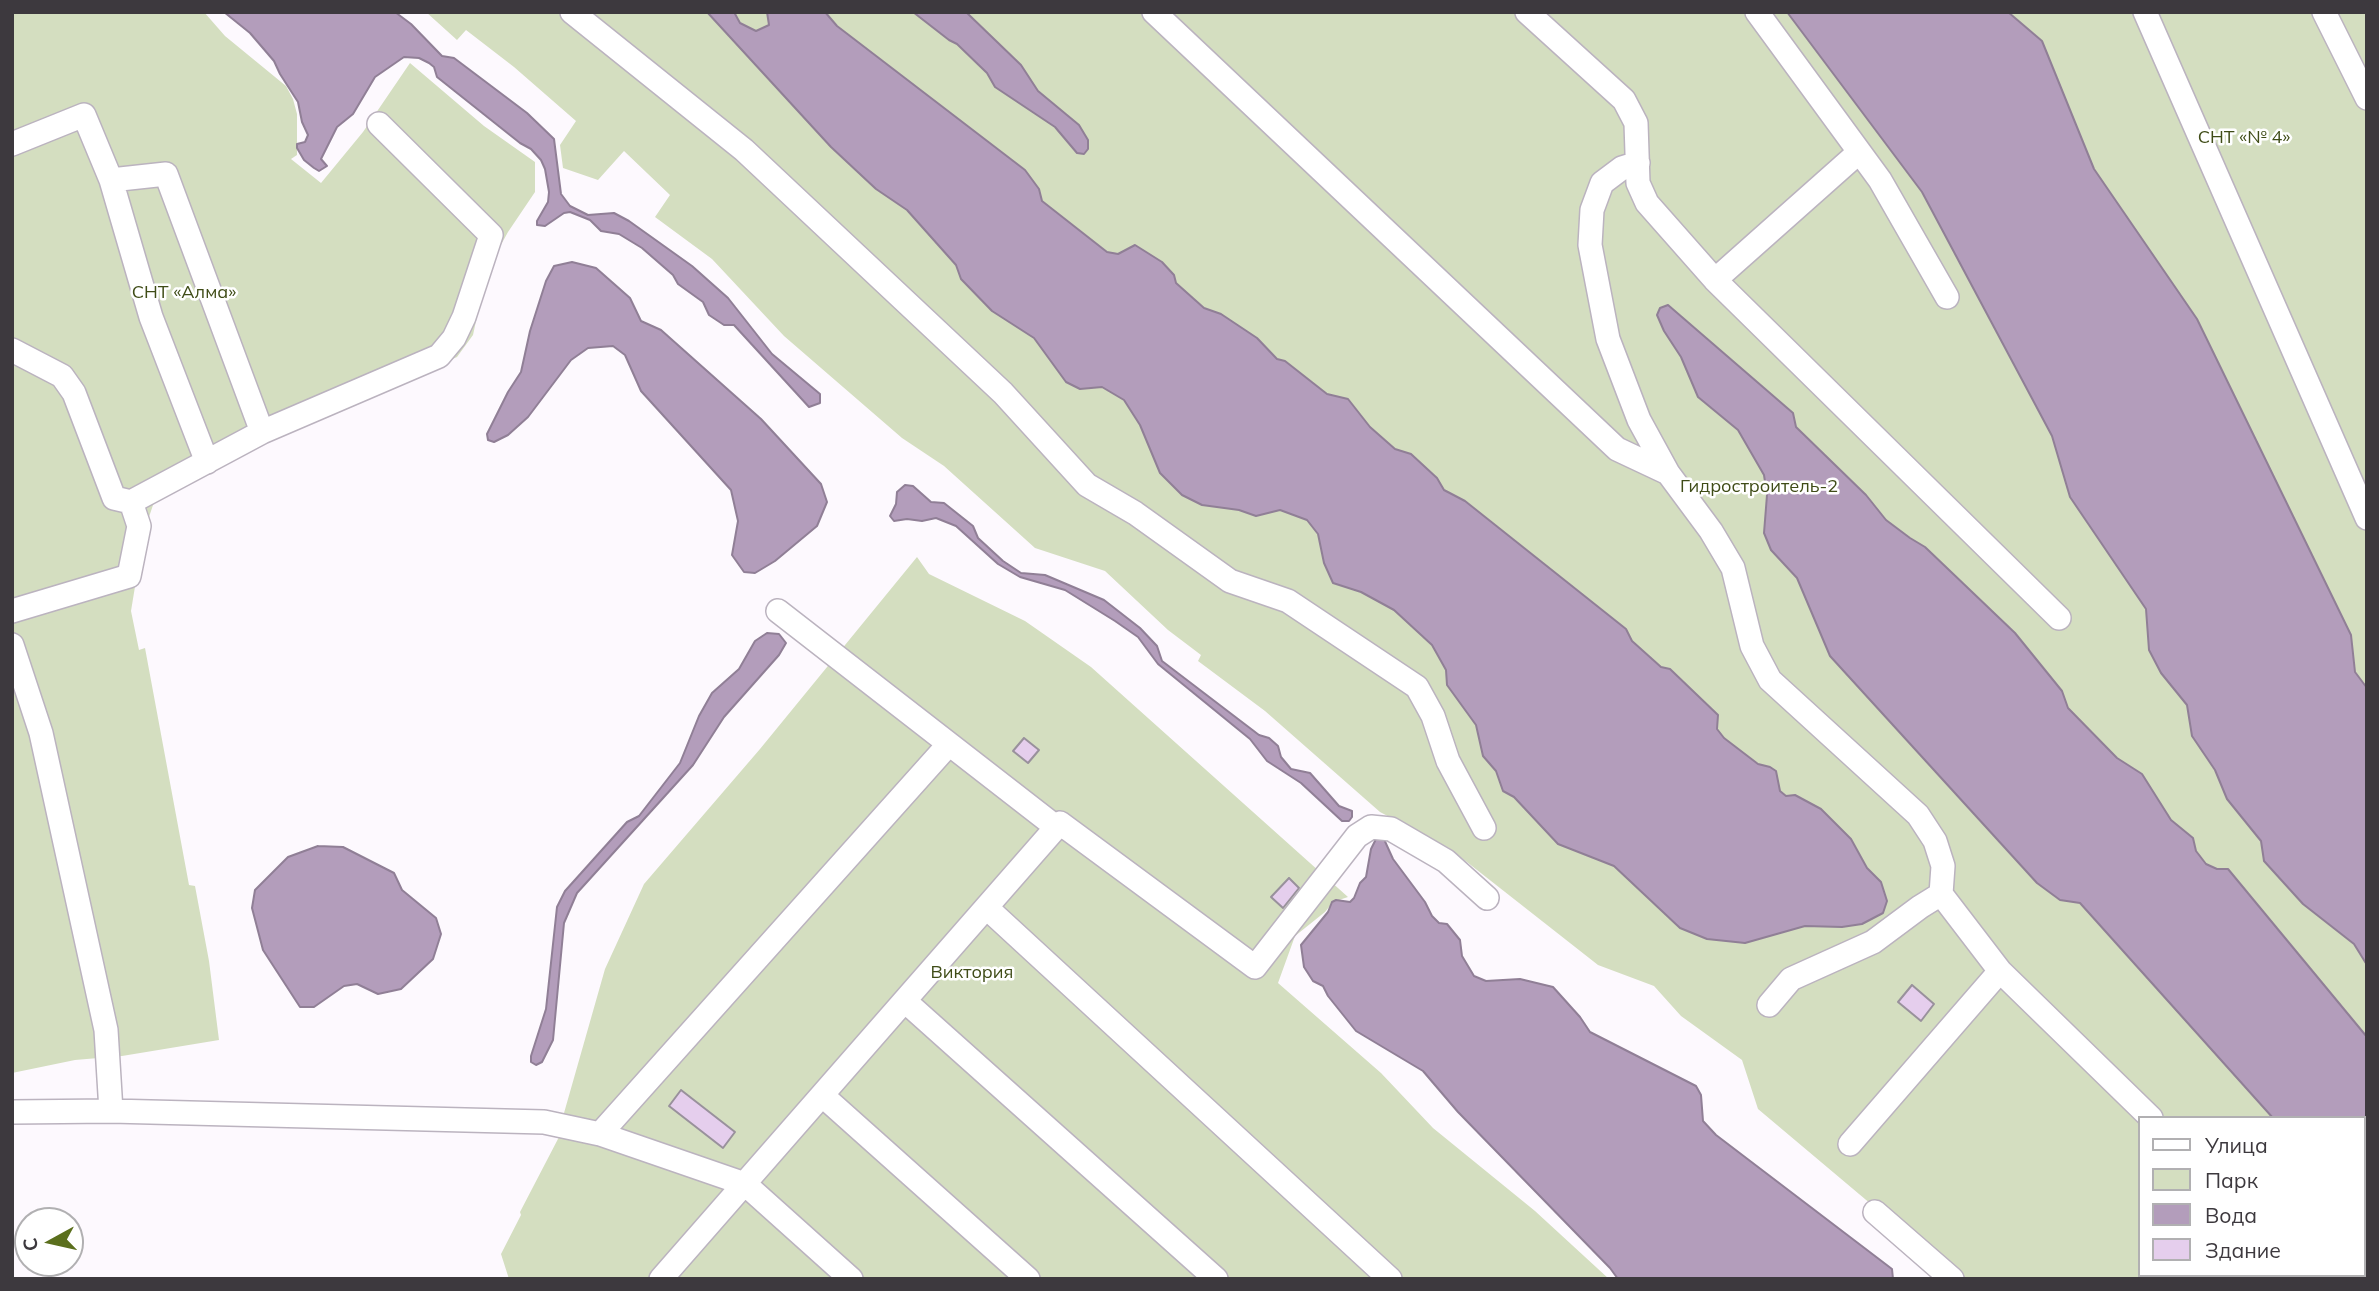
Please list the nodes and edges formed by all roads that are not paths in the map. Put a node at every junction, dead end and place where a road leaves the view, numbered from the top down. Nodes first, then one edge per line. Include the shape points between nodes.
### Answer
1 (572, 12) edge
2 (1154, 12) edge
3 (1527, 12) edge
4 (1757, 12) edge
5 (2145, 12) edge
6 (2324, 12) edge
7 (2367, 98) edge
8 (379, 124) dead end
9 (12, 144) edge
10 (1858, 153) junction
11 (1638, 163) junction
12 (111, 180) junction
13 (1714, 280) junction
14 (1947, 297) dead end
15 (12, 350) edge
16 (261, 432) junction
17 (207, 462) junction
18 (1668, 473) junction
19 (131, 502) junction
20 (2367, 518) edge
21 (12, 611) edge
22 (778, 611) dead end
23 (2059, 618) dead end
24 (12, 645) edge
25 (949, 744) junction
26 (1056, 827) junction
27 (1484, 828) dead end
28 (1941, 894) junction
29 (1487, 898) dead end
30 (987, 908) junction
31 (2000, 971) junction
32 (906, 1002) junction
33 (1769, 1005) dead end
34 (823, 1096) junction
35 (111, 1111) junction
36 (12, 1112) edge
37 (2149, 1116) edge
38 (600, 1134) junction
39 (1850, 1144) dead end
40 (745, 1184) junction
41 (1875, 1212) dead end
42 (664, 1278) edge
43 (851, 1279) edge
44 (1028, 1279) edge
45 (1216, 1279) edge
46 (1390, 1279) edge
47 (1952, 1279) edge

1 - 27 street via 744,149 1003,393 1087,485 1135,513 1230,582 1288,601 1418,687 1448,761
2 - 18 street via 1617,449
3 - 11 street via 1624,100 1636,123
4 - 10 street
5 - 20 street
6 - 7 street
8 - 16 street via 491,235 464,317 439,356
9 - 12 street via 84,115
10 - 13 street
10 - 14 street via 1880,180
11 - 13 street via 1637,183 1647,203
11 - 18 street via 1602,183 1592,210 1590,245 1608,339 1639,420
12 - 16 street via 166,174
12 - 17 street via 151,317
13 - 23 street
15 - 19 street via 62,376 74,393 114,498
16 - 17 street
17 - 19 street
18 - 28 street via 1732,568 1752,646 1770,680 1918,815 1935,841 1943,866
19 - 21 street via 139,526 129,576
22 - 25 street
24 - 35 street via 41,733 103,1016
25 - 26 street
25 - 38 street
26 - 29 street via 1060,823 1255,967 1357,836 1371,827 1391,829 1446,861
26 - 30 street
28 - 31 street
28 - 33 street via 1874,943 1791,979
30 - 32 street
30 - 46 street
31 - 37 street
31 - 39 street
32 - 34 street
32 - 45 street
34 - 40 street
34 - 44 street
35 - 36 street
35 - 38 street via 544,1122
38 - 40 street
40 - 42 street
40 - 43 street
41 - 47 street

